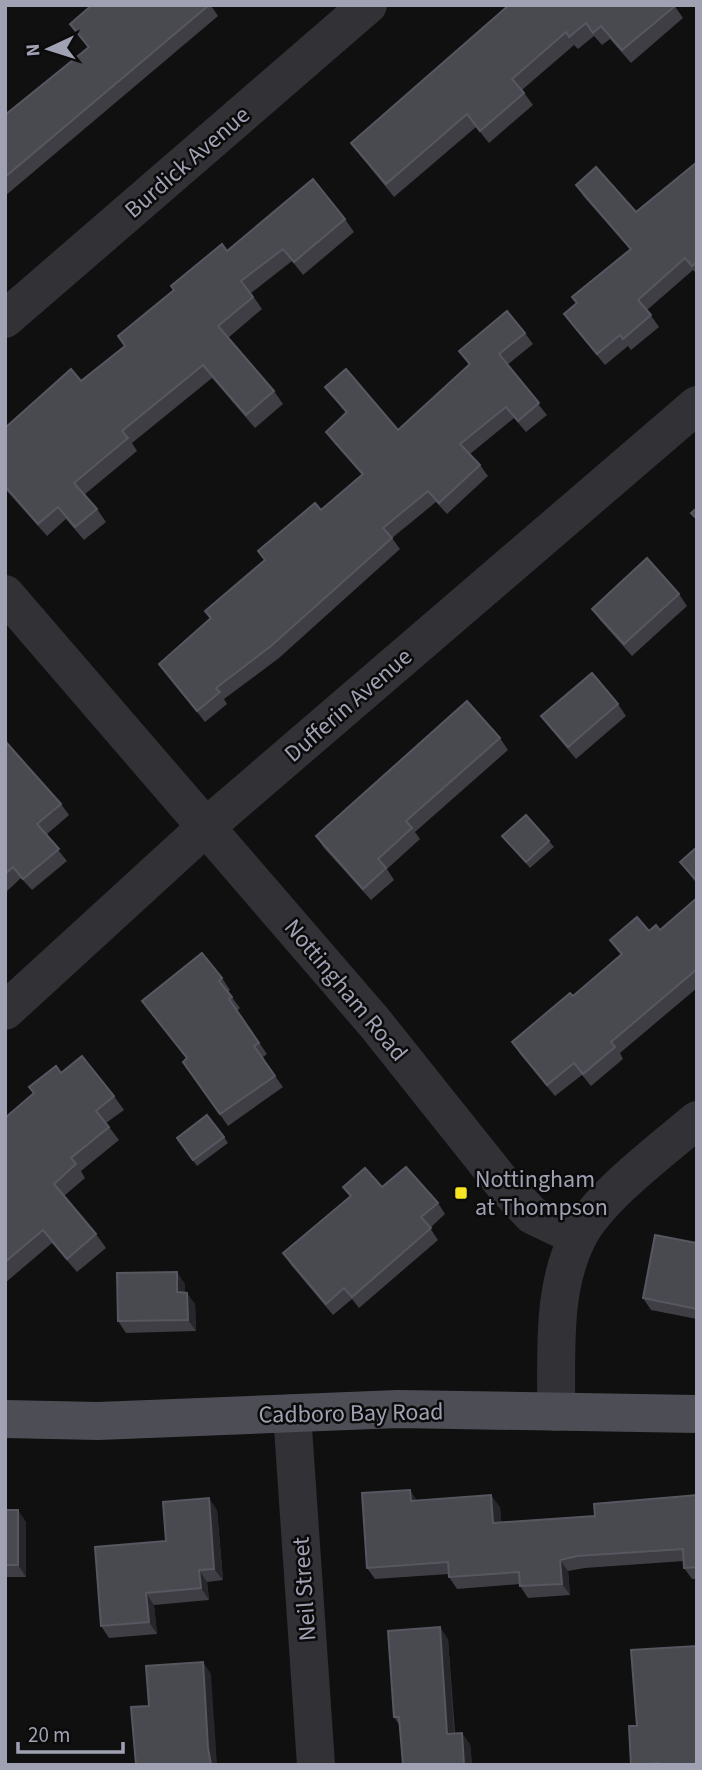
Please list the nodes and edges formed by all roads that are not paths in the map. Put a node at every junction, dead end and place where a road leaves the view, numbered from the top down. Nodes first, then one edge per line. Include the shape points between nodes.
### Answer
1 (368, 5) edge
2 (5, 319) edge
3 (697, 405) edge
4 (5, 594) edge
5 (206, 826) junction
6 (5, 1011) edge
7 (697, 1120) edge
8 (578, 1237) junction
9 (556, 1412) junction
10 (292, 1413) junction
11 (697, 1414) edge
12 (5, 1419) edge
13 (316, 1765) edge

1 - 2 street, Burdick Avenue
3 - 5 street, Dufferin Avenue
4 - 5 street, Nottingham Road
5 - 6 street, Dufferin Avenue
5 - 8 street, Nottingham Road via 374,1022 504,1185 532,1215
7 - 8 street via 597,1210
8 - 9 street via 561,1292
9 - 10 main road, Cadboro Bay Road via 398,1409
9 - 11 main road, Cadboro Bay Road
10 - 12 main road, Cadboro Bay Road via 98,1421
10 - 13 street, Neil Street

